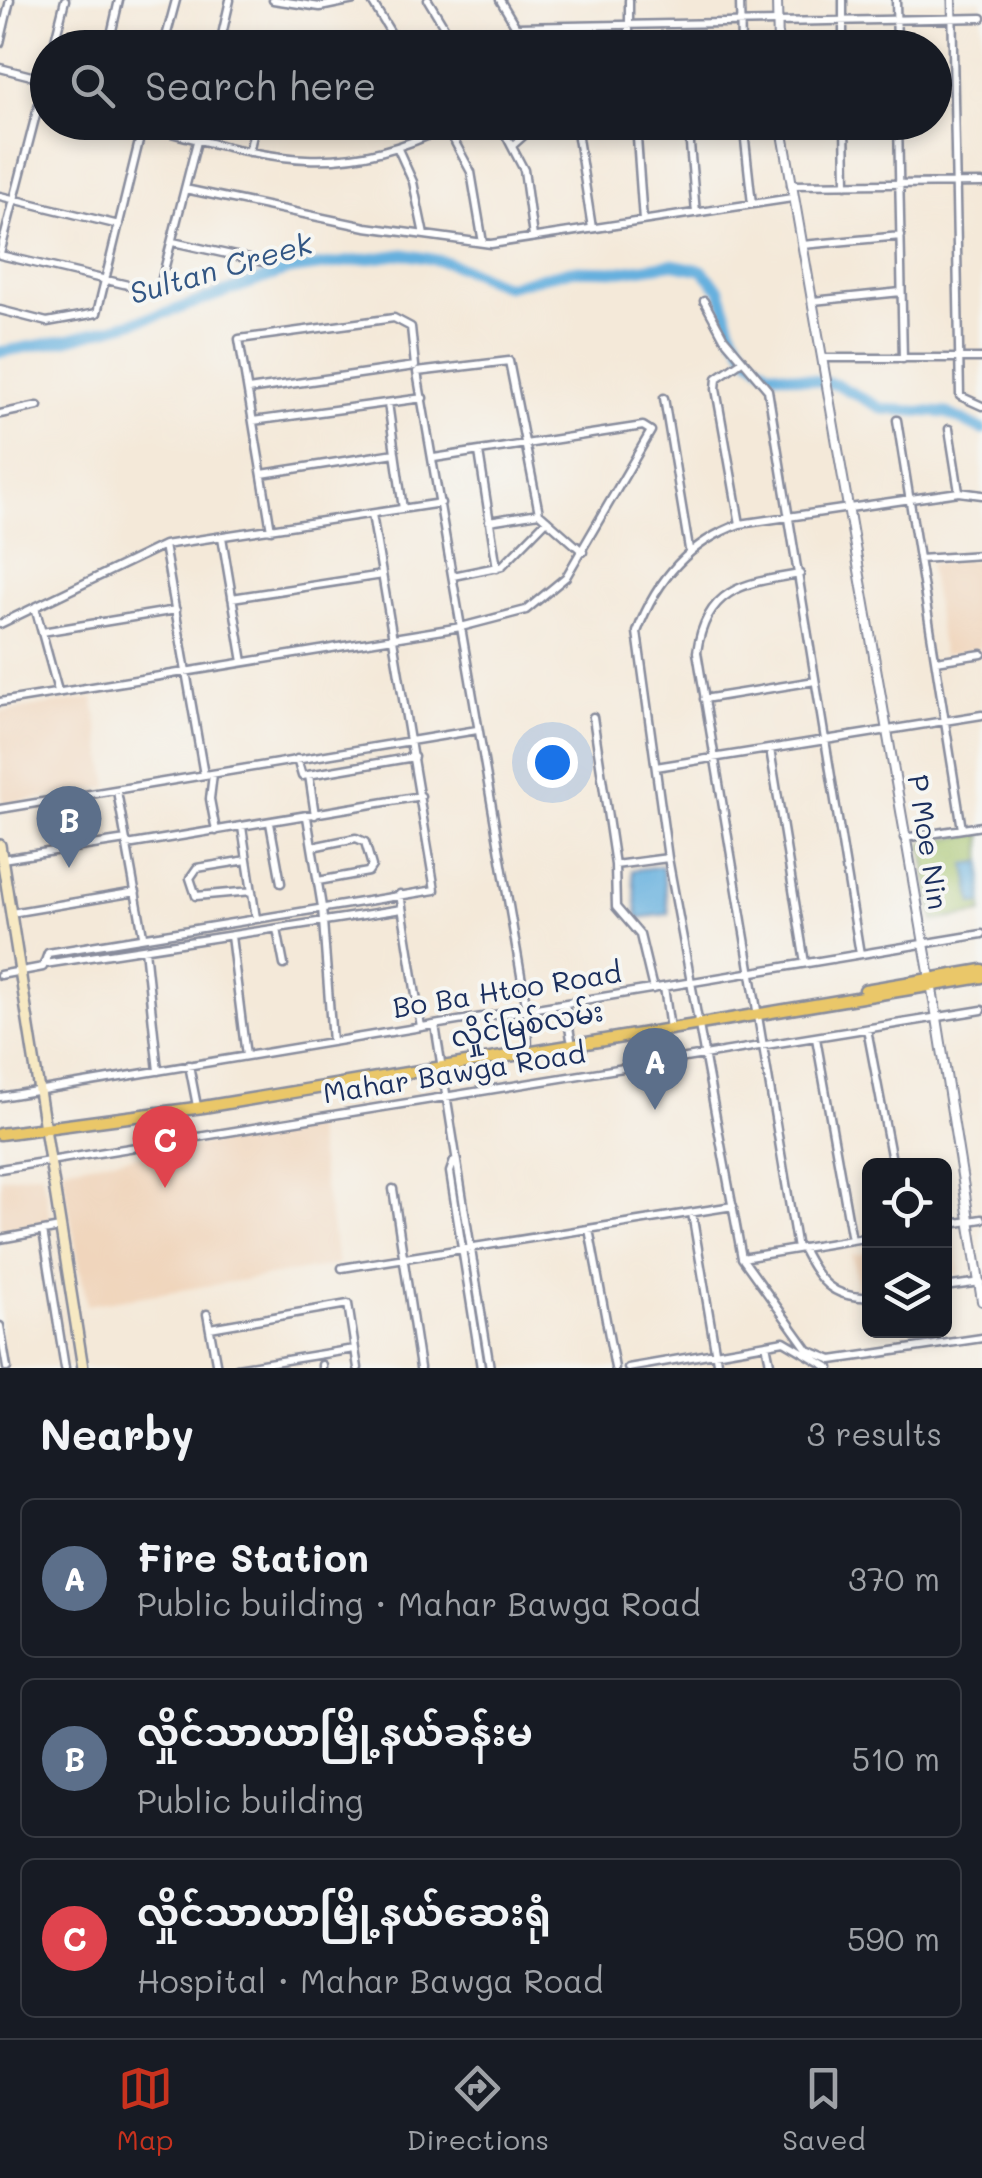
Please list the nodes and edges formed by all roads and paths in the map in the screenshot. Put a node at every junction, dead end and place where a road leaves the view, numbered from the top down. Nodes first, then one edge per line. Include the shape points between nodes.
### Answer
1 (10, 0) edge
2 (65, 0) edge
3 (119, 0) edge
4 (176, 0) edge
5 (230, 0) edge
6 (273, 0) edge
7 (354, 0) edge
8 (371, 0) edge
9 (428, 0) edge
10 (500, 0) edge
11 (629, 0) edge
12 (740, 0) edge
13 (777, 0) edge
14 (842, 0) edge
15 (896, 0) edge
16 (952, 0) edge
17 (286, 2) edge
18 (982, 18) edge
19 (896, 19) junction
20 (953, 19) junction
21 (777, 20) junction
22 (740, 21) junction
23 (843, 21) junction
24 (629, 24) junction
25 (516, 27) junction
26 (58, 30) edge
27 (112, 30) edge
28 (168, 30) edge
29 (223, 30) edge
30 (389, 30) edge
31 (447, 30) edge
32 (511, 30) edge
33 (629, 30) edge
34 (740, 30) edge
35 (777, 30) edge
36 (843, 30) edge
37 (896, 30) edge
38 (0, 42) edge
39 (0, 68) edge
40 (30, 76) edge
41 (30, 140) edge
42 (140, 140) edge
43 (198, 140) edge
44 (202, 140) edge
45 (252, 140) edge
46 (416, 140) edge
47 (453, 140) edge
48 (509, 140) edge
49 (519, 140) edge
50 (578, 140) edge
51 (637, 140) edge
52 (690, 140) edge
53 (745, 140) edge
54 (784, 140) edge
55 (845, 140) edge
56 (899, 140) edge
57 (512, 146) junction
58 (398, 149) junction
59 (249, 152) junction
60 (982, 183) edge
61 (900, 184) junction
62 (956, 184) junction
63 (790, 185) junction
64 (846, 185) junction
65 (185, 189) junction
66 (0, 196) edge
67 (792, 198) junction
68 (14, 200) junction
69 (752, 204) junction
70 (696, 213) junction
71 (643, 221) junction
72 (119, 224) junction
73 (592, 228) junction
74 (424, 235) junction
75 (901, 236) junction
76 (533, 237) junction
77 (173, 242) junction
78 (483, 243) junction
79 (802, 245) junction
80 (0, 254) edge
81 (262, 262) dead end
82 (106, 280) junction
83 (901, 292) junction
84 (704, 301) dead end
85 (813, 301) junction
86 (0, 310) edge
87 (825, 358) junction
88 (982, 358) edge
89 (902, 359) junction
90 (961, 359) junction
91 (742, 361) junction
92 (416, 369) junction
93 (248, 390) junction
94 (423, 398) junction
95 (664, 398) dead end
96 (388, 403) junction
97 (38, 406) dead end
98 (982, 406) edge
99 (0, 414) edge
100 (897, 420) dead end
101 (253, 422) junction
102 (950, 429) dead end
103 (522, 444) junction
104 (479, 452) junction
105 (395, 453) junction
106 (434, 458) junction
107 (262, 474) junction
108 (959, 492) junction
109 (982, 495) edge
110 (910, 499) junction
111 (442, 504) junction
112 (850, 508) junction
113 (402, 509) junction
114 (539, 513) junction
115 (372, 514) junction
116 (790, 518) junction
117 (489, 520) junction
118 (547, 520) junction
119 (740, 524) junction
120 (270, 530) junction
121 (222, 537) junction
122 (164, 545) junction
123 (689, 550) junction
124 (584, 552) junction
125 (982, 555) edge
126 (920, 559) junction
127 (497, 568) junction
128 (800, 574) junction
129 (382, 575) junction
130 (453, 576) junction
131 (232, 598) junction
132 (35, 607) junction
133 (176, 610) junction
134 (0, 624) edge
135 (461, 627) junction
136 (42, 632) junction
137 (392, 638) junction
138 (982, 654) edge
139 (936, 661) junction
140 (243, 662) junction
141 (188, 672) junction
142 (815, 681) junction
143 (58, 691) junction
144 (704, 699) junction
145 (0, 702) edge
146 (982, 714) edge
147 (593, 717) dead end
148 (945, 721) junction
149 (477, 730) junction
150 (886, 730) junction
151 (824, 740) junction
152 (412, 742) junction
153 (770, 749) junction
154 (414, 756) junction
155 (714, 758) junction
156 (297, 759) junction
157 (656, 767) junction
158 (209, 775) junction
159 (309, 776) junction
160 (118, 790) junction
161 (421, 796) junction
162 (0, 809) edge
163 (311, 816) junction
164 (270, 823) junction
165 (982, 826) edge
166 (242, 827) junction
167 (962, 829) junction
168 (216, 831) junction
169 (903, 838) junction
170 (127, 842) junction
171 (0, 844) edge
172 (312, 847) junction
173 (668, 858) junction
174 (2, 859) edge
175 (247, 860) junction
176 (615, 865) junction
177 (318, 881) junction
178 (281, 883) dead end
179 (252, 891) junction
180 (136, 892) junction
181 (400, 894) junction
182 (322, 907) junction
183 (402, 908) junction
184 (11, 913) junction
185 (256, 918) junction
186 (323, 922) junction
187 (277, 929) junction
188 (982, 934) edge
189 (143, 935) junction
190 (232, 936) junction
191 (922, 944) junction
192 (145, 949) junction
193 (860, 954) junction
194 (45, 964) junction
195 (284, 964) dead end
196 (805, 964) junction
197 (982, 970) edge
198 (20, 972) junction
199 (751, 972) junction
200 (0, 975) edge
201 (982, 977) edge
202 (692, 982) junction
203 (931, 982) junction
204 (664, 987) junction
205 (654, 989) junction
206 (565, 1004) junction
207 (758, 1009) junction
208 (528, 1010) junction
209 (982, 1010) edge
210 (938, 1018) junction
211 (700, 1021) junction
212 (435, 1025) junction
213 (670, 1026) junction
214 (422, 1027) junction
215 (867, 1029) junction
216 (640, 1034) junction
217 (571, 1038) junction
218 (816, 1038) junction
219 (332, 1042) junction
220 (764, 1044) junction
221 (528, 1049) junction
222 (706, 1053) junction
223 (246, 1056) junction
224 (441, 1064) junction
225 (646, 1064) junction
226 (189, 1065) junction
227 (158, 1071) junction
228 (39, 1090) junction
229 (446, 1096) junction
230 (0, 1097) edge
231 (198, 1105) junction
232 (46, 1129) junction
233 (0, 1137) edge
234 (891, 1158) edge
235 (50, 1160) junction
236 (0, 1168) edge
237 (392, 1189) dead end
238 (733, 1206) junction
239 (692, 1212) junction
240 (982, 1219) edge
241 (968, 1222) junction
242 (952, 1224) edge
243 (60, 1228) junction
244 (589, 1230) junction
245 (43, 1231) junction
246 (0, 1238) edge
247 (862, 1239) edge
248 (852, 1240) junction
249 (800, 1249) junction
250 (466, 1250) junction
251 (742, 1258) junction
252 (403, 1259) junction
253 (342, 1268) dead end
254 (980, 1282) edge
255 (952, 1287) edge
256 (862, 1297) edge
257 (982, 1302) edge
258 (207, 1314) dead end
259 (0, 1326) edge
260 (210, 1328) junction
261 (982, 1338) edge
262 (766, 1344) junction
263 (354, 1349) junction
264 (715, 1352) junction
265 (7, 1368) edge
266 (64, 1368) edge
267 (83, 1368) edge
268 (217, 1368) edge
269 (237, 1368) edge
270 (358, 1368) edge
271 (420, 1368) edge
272 (480, 1368) edge
273 (490, 1368) edge
274 (615, 1368) edge
275 (628, 1368) edge
276 (718, 1368) edge
277 (772, 1368) edge
278 (830, 1368) edge

1 - 38 street
2 - 26 street
3 - 27 street
4 - 28 street
5 - 29 street
6 - 17 street
7 - 17 street via 320,7
8 - 30 street
9 - 31 street
10 - 25 street
11 - 24 street
12 - 22 street
13 - 21 street
14 - 23 street
15 - 19 street
16 - 20 street
18 - 20 street
19 - 20 street
19 - 23 street
19 - 37 street
20 - 62 street
21 - 22 street
21 - 23 street
21 - 35 street
22 - 24 street
22 - 34 street
23 - 36 street
24 - 25 street
24 - 33 street
25 - 32 street
39 - 40 street
41 - 68 street
42 - 72 street
43 - 65 street
44 - 59 street
45 - 59 street
46 - 58 street
47 - 78 street via 471,172
48 - 57 street
49 - 57 street
50 - 73 street
51 - 71 street
52 - 70 street
53 - 69 street
54 - 63 street
55 - 64 street
56 - 61 street
57 - 76 street via 524,170
58 - 59 street via 342,161
58 - 74 street
60 - 62 street
61 - 62 street
61 - 64 street
61 - 75 street
62 - 90 street
63 - 64 street
63 - 67 street
65 - 74 street
65 - 77 street
66 - 68 street
67 - 69 street
67 - 79 street
68 - 72 street
68 - 80 street
69 - 70 street
70 - 71 street
71 - 73 street
72 - 82 street
73 - 76 street
74 - 78 street
75 - 79 street
75 - 83 street
76 - 78 street
77 - 81 street
77 - 82 street via 160,286
79 - 85 street
80 - 82 street
82 - 86 street via 101,306 90,317 47,322
83 - 85 street
83 - 89 street
84 - 91 street
85 - 87 street
87 - 89 street
87 - 112 street, P Moe Nin
88 - 90 street
89 - 90 street
90 - 98 street via 960,396
91 - 116 street via 768,390
91 - 119 street via 717,378 716,389
92 - 93 street
92 - 93 street via 410,327 394,318 239,339
92 - 94 street
92 - 103 street via 509,361
93 - 101 street
94 - 96 street
94 - 106 street
95 - 123 street
96 - 101 street
96 - 105 street
97 - 99 street
100 - 110 street
101 - 107 street
102 - 108 street
103 - 104 street
103 - 114 street
103 - 124 street via 649,427 650,436
104 - 106 street
104 - 117 street
105 - 107 street
105 - 113 street
106 - 111 street
107 - 120 street
108 - 109 street
108 - 110 street
110 - 112 street
110 - 126 street
111 - 113 street
111 - 130 street
112 - 116 street
112 - 150 street, P Moe Nin
113 - 115 street
114 - 117 street
114 - 118 street
115 - 120 street
115 - 129 street
116 - 119 street
116 - 128 street
117 - 127 street
118 - 124 street
118 - 127 street
119 - 123 street
120 - 121 street
121 - 122 street
121 - 131 street
122 - 132 street
122 - 133 street
123 - 157 street via 648,604 638,632
124 - 135 street via 526,610
125 - 126 street
126 - 139 street
127 - 130 street
128 - 142 street
128 - 144 street via 735,586 714,607 697,652
129 - 131 street
129 - 137 street
130 - 135 street
131 - 140 street
132 - 134 street
132 - 136 street
133 - 136 street
133 - 141 street
135 - 137 street
135 - 149 street
136 - 143 street
137 - 140 street
137 - 152 street
138 - 139 street
139 - 148 street
140 - 141 street
141 - 143 street
141 - 158 street
142 - 144 street
142 - 151 street
143 - 145 street
144 - 155 street
146 - 148 street
147 - 176 street
148 - 150 street
148 - 167 street
149 - 152 street
149 - 208 street
150 - 151 street
150 - 169 street, P Moe Nin
151 - 153 street
151 - 193 street
152 - 154 street
152 - 156 street
153 - 155 street
153 - 196 street
154 - 159 street
154 - 161 street
155 - 157 street
155 - 199 street
156 - 158 street
156 - 159 street via 300,775
157 - 173 street
158 - 160 street
158 - 168 street
159 - 163 street
160 - 162 street
160 - 170 street
161 - 163 street
161 - 181 street via 437,885
163 - 164 street
163 - 172 street
164 - 166 street
164 - 178 street
165 - 167 street
166 - 168 street
166 - 175 street
167 - 169 street
168 - 170 street
169 - 191 street, P Moe Nin
170 - 174 street
170 - 180 street
171 - 174 main road
172 - 177 street
172 - 177 street via 356,838 366,842 372,866
173 - 176 street
173 - 202 street
174 - 184 main road
175 - 179 street
175 - 179 street via 196,868 190,878 196,896
176 - 205 street via 616,908 640,935
177 - 182 street
179 - 185 street
180 - 184 street
180 - 189 street
181 - 182 street
181 - 183 street
182 - 185 street
182 - 186 street
183 - 186 street
183 - 214 street
184 - 198 main road
185 - 189 street
186 - 187 street
186 - 219 street
187 - 190 street
187 - 195 street
188 - 191 street, Bo Ba Htoo Road
189 - 194 street via 48,953
190 - 192 street
190 - 223 street
191 - 193 street, Bo Ba Htoo Road
191 - 203 street, P Moe Nin
192 - 194 street
192 - 227 street
193 - 196 street, Bo Ba Htoo Road
194 - 198 street
196 - 199 street, Bo Ba Htoo Road
197 - 203 main road, လှိုင်မြစ်လမ်း
198 - 200 street
198 - 228 main road
199 - 202 street, Bo Ba Htoo Road
199 - 207 street
201 - 203 main road, လှိုင်မြစ်လမ်း
202 - 204 street, Bo Ba Htoo Road
202 - 211 street
203 - 207 main road, လှိုင်မြစ်လမ်း
203 - 210 street, P Moe Nin
204 - 205 street, Bo Ba Htoo Road
204 - 213 street
205 - 206 street, Bo Ba Htoo Road
206 - 208 street, Bo Ba Htoo Road
206 - 217 street
207 - 211 main road, လှိုင်မြစ်လမ်း
207 - 220 street
208 - 212 street, Bo Ba Htoo Road
208 - 221 street
209 - 210 street, Mahar Bawga Road
210 - 215 street, Mahar Bawga Road
210 - 241 street, P Moe Nin
211 - 213 main road, လှိုင်မြစ်လမ်း
211 - 222 street
212 - 214 street, Bo Ba Htoo Road
212 - 224 street
213 - 216 main road, လှိုင်မြစ်လမ်း
213 - 217 main road, လှိုင်မြစ်လမ်း
214 - 219 street, Bo Ba Htoo Road
215 - 218 street, Mahar Bawga Road
215 - 234 street
216 - 221 main road, လှိုင်မြစ်လမ်း
216 - 225 street
217 - 221 main road, လှိုင်မြစ်လမ်း
218 - 220 street, Mahar Bawga Road
218 - 248 street
219 - 223 street, Bo Ba Htoo Road
220 - 222 street, Mahar Bawga Road
220 - 249 street
221 - 224 main road, လှိုင်မြစ်လမ်း
222 - 225 street, Mahar Bawga Road
222 - 238 street
223 - 226 street, Bo Ba Htoo Road
224 - 229 street
224 - 231 main road, လှိုင်မြစ်လမ်း
225 - 229 street, Mahar Bawga Road
226 - 227 street, Bo Ba Htoo Road
226 - 231 street
227 - 228 street, Bo Ba Htoo Road
228 - 230 street, Bo Ba Htoo Road
228 - 232 main road
229 - 235 street, Mahar Bawga Road
229 - 250 street via 450,1172
231 - 232 main road, လှိုင်မြစ်လမ်း
232 - 233 main road, လှိုင်မြစ်လမ်း
232 - 235 main road
235 - 236 street, Mahar Bawga Road
235 - 243 main road
237 - 252 street
238 - 239 street
238 - 251 street
239 - 244 street
239 - 264 street
240 - 241 street
241 - 242 street
241 - 254 street, P Moe Nin
243 - 245 street
243 - 267 main road
244 - 250 street
244 - 274 street
245 - 246 street
245 - 266 street
247 - 248 street
248 - 249 street
249 - 251 street
249 - 256 street via 839,1296
250 - 252 street
250 - 272 street
250 - 273 street
251 - 261 street via 808,1350 832,1360
252 - 253 street
252 - 271 street
254 - 255 street
254 - 257 street, P Moe Nin
258 - 260 street
259 - 265 street
260 - 263 street via 348,1304
260 - 268 street
262 - 264 street
262 - 277 street
262 - 278 street via 784,1341
263 - 269 street
263 - 270 street
264 - 275 street
264 - 276 street

